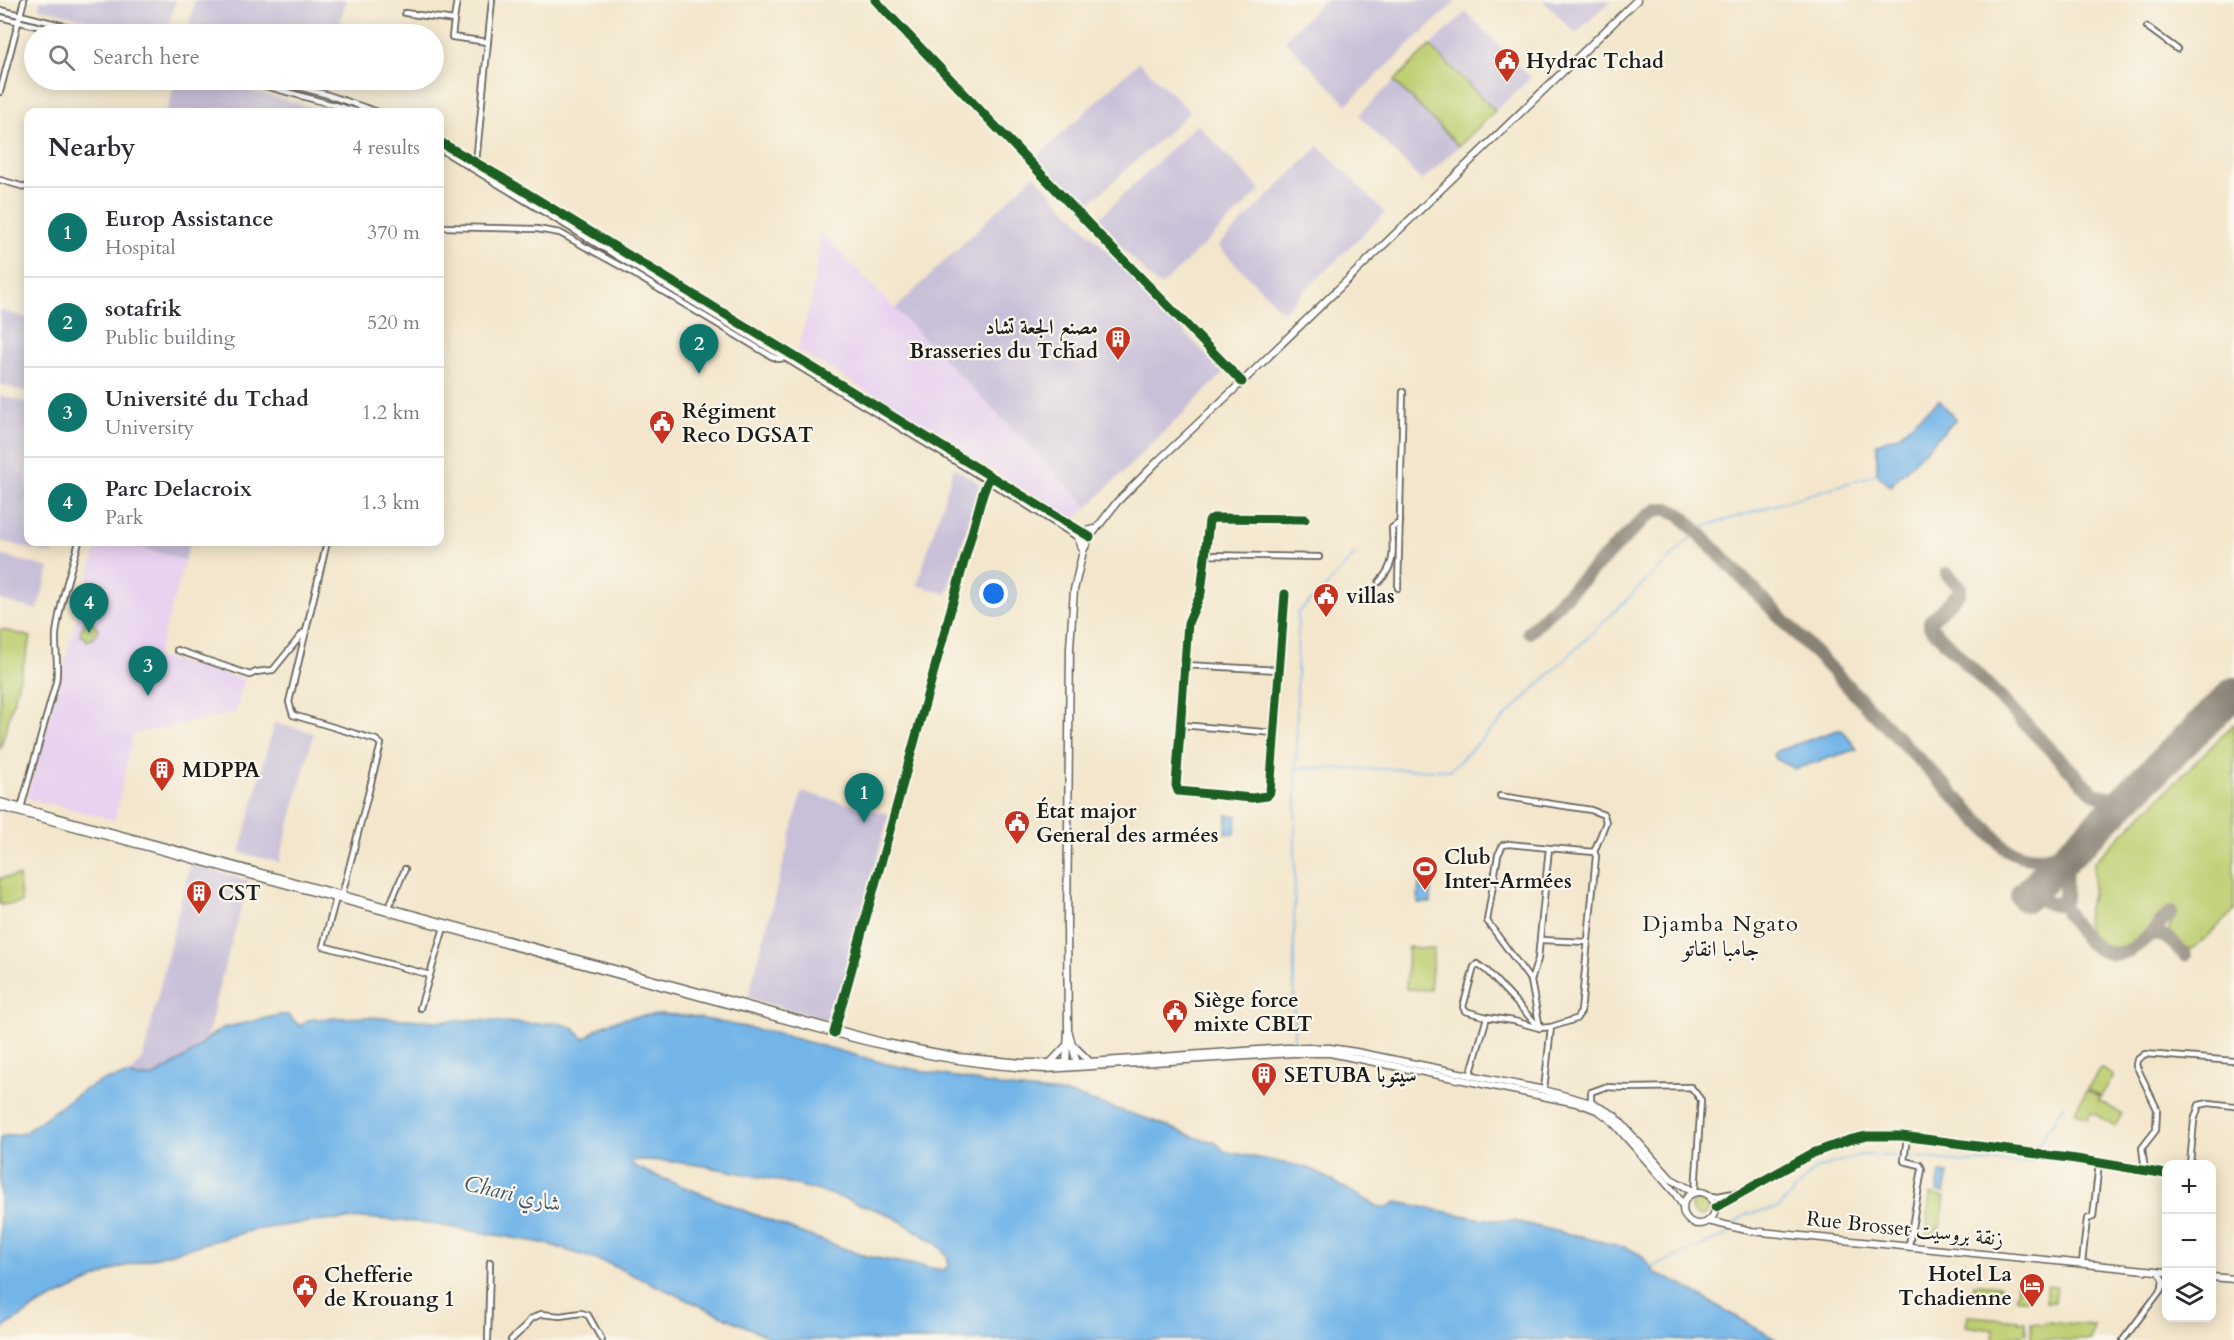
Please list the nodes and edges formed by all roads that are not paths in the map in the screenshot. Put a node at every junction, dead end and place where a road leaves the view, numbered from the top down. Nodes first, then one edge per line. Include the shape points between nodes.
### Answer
1 (24, 0) edge
2 (457, 0) edge
3 (492, 0) edge
4 (875, 0) edge
5 (1637, 0) edge
6 (0, 10) edge
7 (405, 13) dead end
8 (20, 15) junction
9 (0, 17) edge
10 (454, 20) junction
11 (19, 22) junction
12 (27, 24) edge
13 (56, 24) edge
14 (2147, 27) dead end
15 (488, 42) junction
16 (2177, 49) dead end
17 (280, 90) edge
18 (310, 90) edge
19 (0, 92) edge
20 (345, 108) edge
21 (366, 108) edge
22 (444, 144) edge
23 (444, 151) edge
24 (476, 163) junction
25 (0, 180) edge
26 (24, 187) edge
27 (444, 227) edge
28 (785, 356) junction
29 (1242, 382) junction
30 (1403, 392) dead end
31 (989, 478) junction
32 (1305, 519) dead end
33 (1400, 522) junction
34 (1095, 529) junction
35 (1080, 534) junction
36 (1088, 540) junction
37 (78, 546) edge
38 (326, 546) edge
39 (1083, 551) junction
40 (1204, 555) junction
41 (1319, 557) dead end
42 (1378, 582) dead end
43 (1398, 588) dead end
44 (1285, 594) dead end
45 (304, 631) junction
46 (177, 650) dead end
47 (1185, 664) junction
48 (1280, 670) junction
49 (1181, 726) junction
50 (1275, 733) junction
51 (1500, 796) dead end
52 (0, 802) edge
53 (0, 807) edge
54 (21, 807) junction
55 (80, 826) junction
56 (1549, 849) junction
57 (1594, 852) junction
58 (405, 869) dead end
59 (339, 897) junction
60 (389, 908) junction
61 (444, 925) junction
62 (1541, 940) junction
63 (1587, 942) junction
64 (430, 975) junction
65 (1531, 981) junction
66 (420, 1008) dead end
67 (1487, 1017) junction
68 (1540, 1028) junction
69 (1551, 1028) junction
70 (835, 1031) junction
71 (1070, 1045) junction
72 (1089, 1061) junction
73 (2234, 1061) edge
74 (1050, 1063) junction
75 (1066, 1065) junction
76 (1077, 1065) junction
77 (1474, 1078) junction
78 (1544, 1090) junction
79 (1591, 1102) junction
80 (2234, 1106) edge
81 (1906, 1137) junction
82 (2190, 1160) edge
83 (2098, 1162) junction
84 (2145, 1170) junction
85 (2162, 1173) edge
86 (1749, 1188) junction
87 (1695, 1192) junction
88 (1707, 1194) junction
89 (1683, 1206) junction
90 (1715, 1209) junction
91 (1708, 1221) junction
92 (1725, 1225) junction
93 (1909, 1245) junction
94 (490, 1262) dead end
95 (2082, 1263) junction
96 (2157, 1271) junction
97 (2162, 1272) edge
98 (2162, 1277) edge
99 (2216, 1277) edge
100 (2234, 1279) edge
101 (2162, 1289) edge
102 (488, 1340) edge
103 (511, 1340) edge
104 (603, 1340) edge
105 (2122, 1340) edge

1 - 8 street
2 - 10 street
3 - 15 street
4 - 29 street
5 - 29 main road
6 - 8 street
7 - 10 street
8 - 11 street
8 - 13 street
9 - 11 street
10 - 15 street via 452,37
11 - 12 street
11 - 19 street
14 - 16 street
15 - 24 street
17 - 20 street
18 - 21 street
22 - 24 street
23 - 28 street
24 - 28 street
25 - 26 street
27 - 28 street via 560,233 771,356
28 - 31 street
29 - 34 main road via 1125,494
30 - 33 street
31 - 35 street
31 - 70 street
32 - 40 street via 1213,518 1209,521
33 - 42 street via 1392,528 1393,559
33 - 43 street
34 - 35 main road
34 - 36 main road
35 - 36 street
35 - 39 main road
36 - 39 main road
37 - 54 street via 59,614 56,682
38 - 45 street
39 - 71 main road via 1074,590 1070,647
40 - 41 street
40 - 47 street via 1201,593 1188,623
44 - 48 street
45 - 46 street via 273,670 250,675
45 - 59 street via 289,702 294,715 381,744
47 - 48 street
47 - 49 street
48 - 50 street
49 - 50 street
49 - 50 street via 1178,790 1252,798 1270,792
51 - 57 street via 1604,815 1606,822
52 - 54 main road
53 - 55 main road
54 - 55 main road
55 - 59 main road
56 - 57 street
56 - 62 street
56 - 65 street via 1503,845 1487,913 1491,929
57 - 63 street
58 - 60 street
59 - 60 main road
59 - 61 main road
59 - 64 street via 323,946
60 - 61 main road
61 - 64 street
61 - 70 main road
62 - 63 street
62 - 65 street
63 - 69 street via 1580,1015
64 - 66 street
65 - 68 street
67 - 68 street
67 - 68 street via 1463,1007 1478,964
67 - 77 street
68 - 69 street
69 - 78 street
70 - 74 main road via 959,1057
70 - 75 main road via 934,1058 1009,1067
71 - 72 main road
71 - 74 main road
71 - 75 main road
71 - 76 main road
72 - 76 main road
72 - 77 main road via 1330,1048
73 - 84 street via 2145,1054 2137,1060 2157,1109 2156,1130 2142,1148
74 - 75 main road
75 - 76 main road
76 - 77 main road via 1330,1053
77 - 78 main road
77 - 89 main road via 1599,1112 1620,1129
78 - 79 main road
79 - 87 main road via 1614,1115 1671,1179
79 - 87 street via 1591,1092 1605,1087 1690,1087 1701,1100
80 - 82 street via 2199,1105
81 - 83 street
81 - 86 street via 1867,1136 1829,1146
81 - 93 street via 1904,1162 1920,1165 1922,1169
83 - 84 street
83 - 95 street via 2093,1217 2087,1219
84 - 85 street
86 - 88 street via 1727,1195
86 - 90 street
87 - 88 main road
87 - 89 main road
88 - 90 main road
89 - 91 main road via 1691,1221
90 - 91 main road
90 - 92 main road
91 - 92 main road, Rue Brosset زنقة بروسيت
92 - 93 main road, Rue Brosset زنقة بروسيت via 1752,1231
93 - 95 main road, Rue Brosset زنقة بروسيت
94 - 102 street
95 - 96 main road, Rue Brosset زنقة بروسيت
96 - 97 main road, Rue Brosset زنقة بروسيت
96 - 98 street
99 - 100 main road
101 - 105 street
103 - 104 street via 537,1315 546,1313 588,1315

